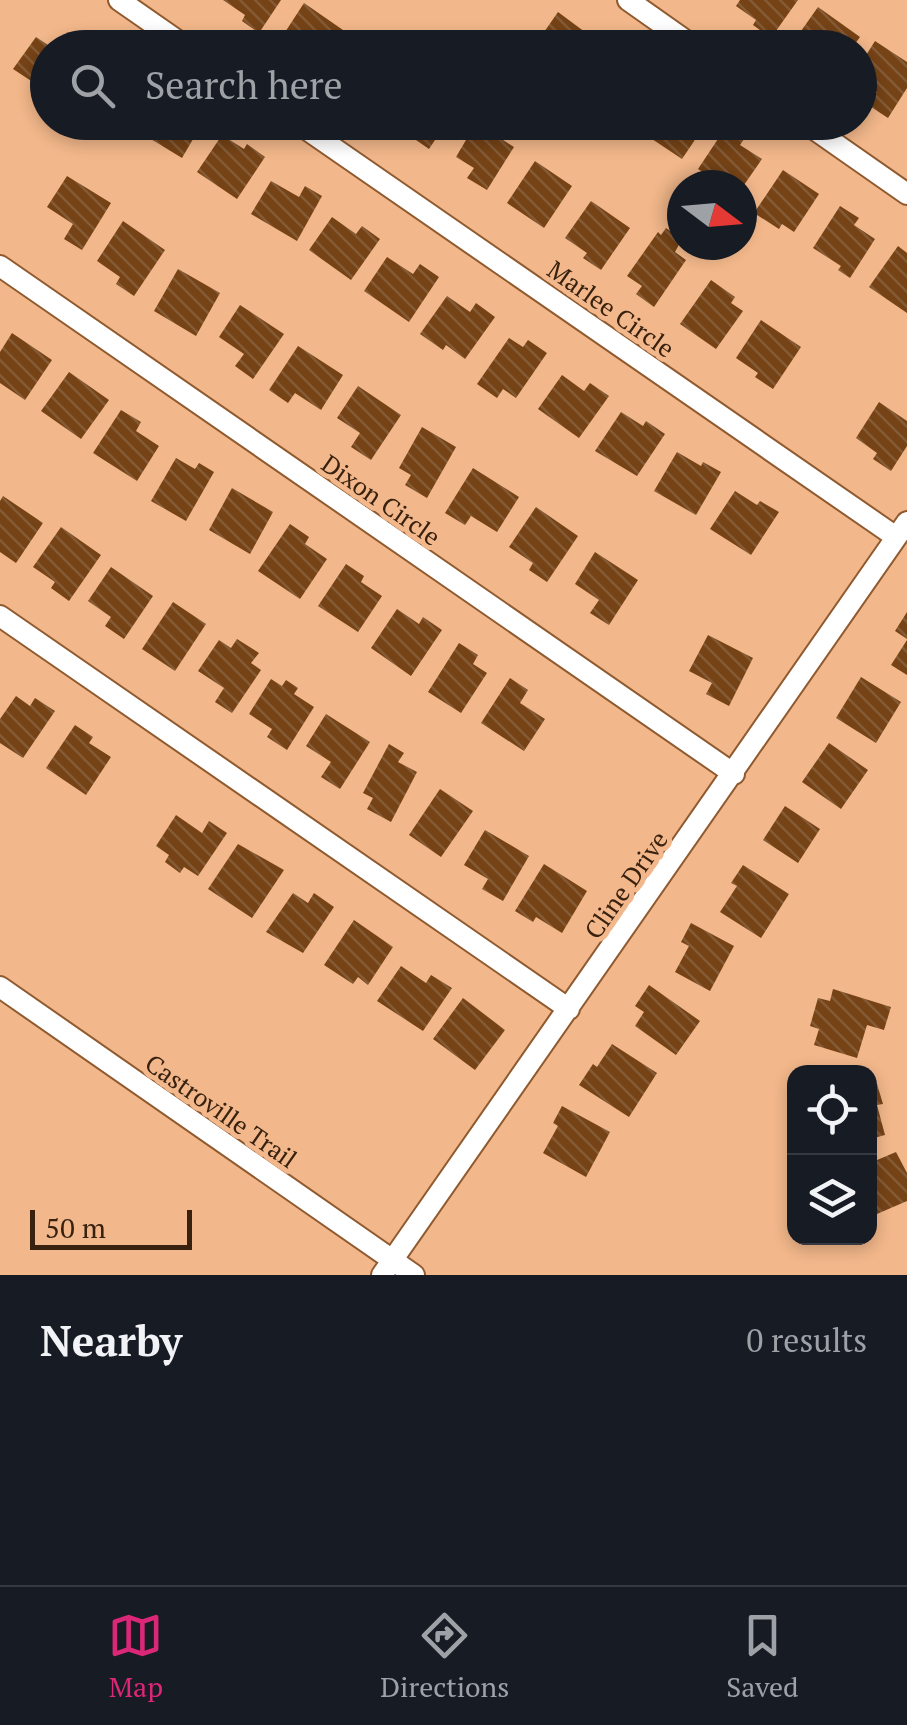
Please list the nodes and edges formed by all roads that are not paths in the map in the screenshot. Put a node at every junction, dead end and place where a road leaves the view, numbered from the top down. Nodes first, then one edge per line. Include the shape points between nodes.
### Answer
1 (119, 0) edge
2 (628, 0) edge
3 (162, 30) edge
4 (670, 30) edge
5 (323, 140) edge
6 (830, 140) edge
7 (907, 194) edge
8 (0, 266) edge
9 (902, 529) edge
10 (0, 616) edge
11 (734, 774) junction
12 (0, 987) edge
13 (569, 1009) junction
14 (388, 1268) edge
15 (414, 1275) edge

1 - 3 street
2 - 4 street
5 - 9 street, Marlee Circle
6 - 7 street
8 - 11 street, Dixon Circle
9 - 11 street, Cline Drive
10 - 13 street
11 - 13 street, Cline Drive
12 - 14 street, Castroville Trail
13 - 14 street, Cline Drive
14 - 15 street, Castroville Trail

